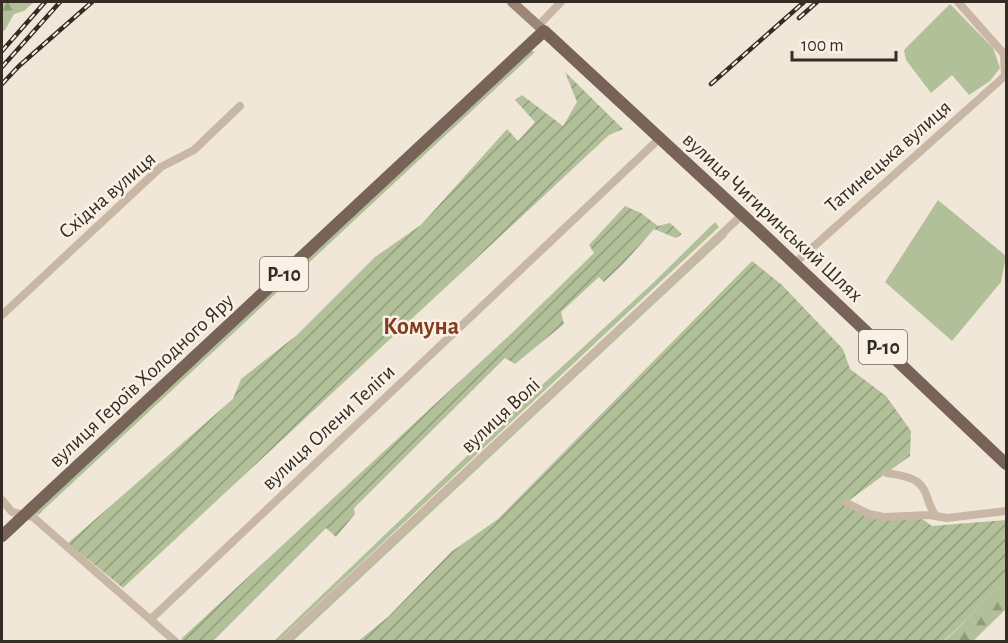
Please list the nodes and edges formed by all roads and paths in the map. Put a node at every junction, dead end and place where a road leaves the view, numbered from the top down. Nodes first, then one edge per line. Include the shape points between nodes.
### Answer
1 (512, 2) edge
2 (561, 2) edge
3 (958, 2) edge
4 (541, 28) junction
5 (1003, 45) edge
6 (1006, 76) edge
7 (240, 106) dead end
8 (660, 138) junction
9 (742, 215) junction
10 (794, 264) junction
11 (2, 315) edge
12 (1006, 464) edge
13 (886, 473) dead end
14 (2, 500) edge
15 (848, 503) dead end
16 (1006, 511) edge
17 (23, 516) junction
18 (936, 516) junction
19 (2, 536) edge
20 (151, 619) junction
21 (176, 642) edge
22 (283, 642) edge

1 - 4 main road, вулиця Чигиринський Шлях
2 - 4 street, вулиця Героїв Холодного Яру
3 - 5 street
4 - 8 main road, вулиця Чигиринський Шлях / Р-10
4 - 17 main road, вулиця Героїв Холодного Яру / Р-10
5 - 6 street
6 - 10 street, Татинецька вулиця
7 - 11 street, Східна вулиця via 194,150 161,167
8 - 9 main road, вулиця Чигиринський Шлях / Р-10
8 - 20 street, вулиця Олени Теліги
9 - 10 main road, вулиця Чигиринський Шлях / Р-10
9 - 22 street, вулиця Волі
10 - 12 main road, вулиця Чигиринський Шлях / Р-10
13 - 18 street via 919,482
14 - 17 street via 12,512
15 - 18 street via 884,517
16 - 18 street
17 - 19 main road, вулиця Героїв Холодного Яру / Р-10
17 - 20 street via 33,518
20 - 21 street

